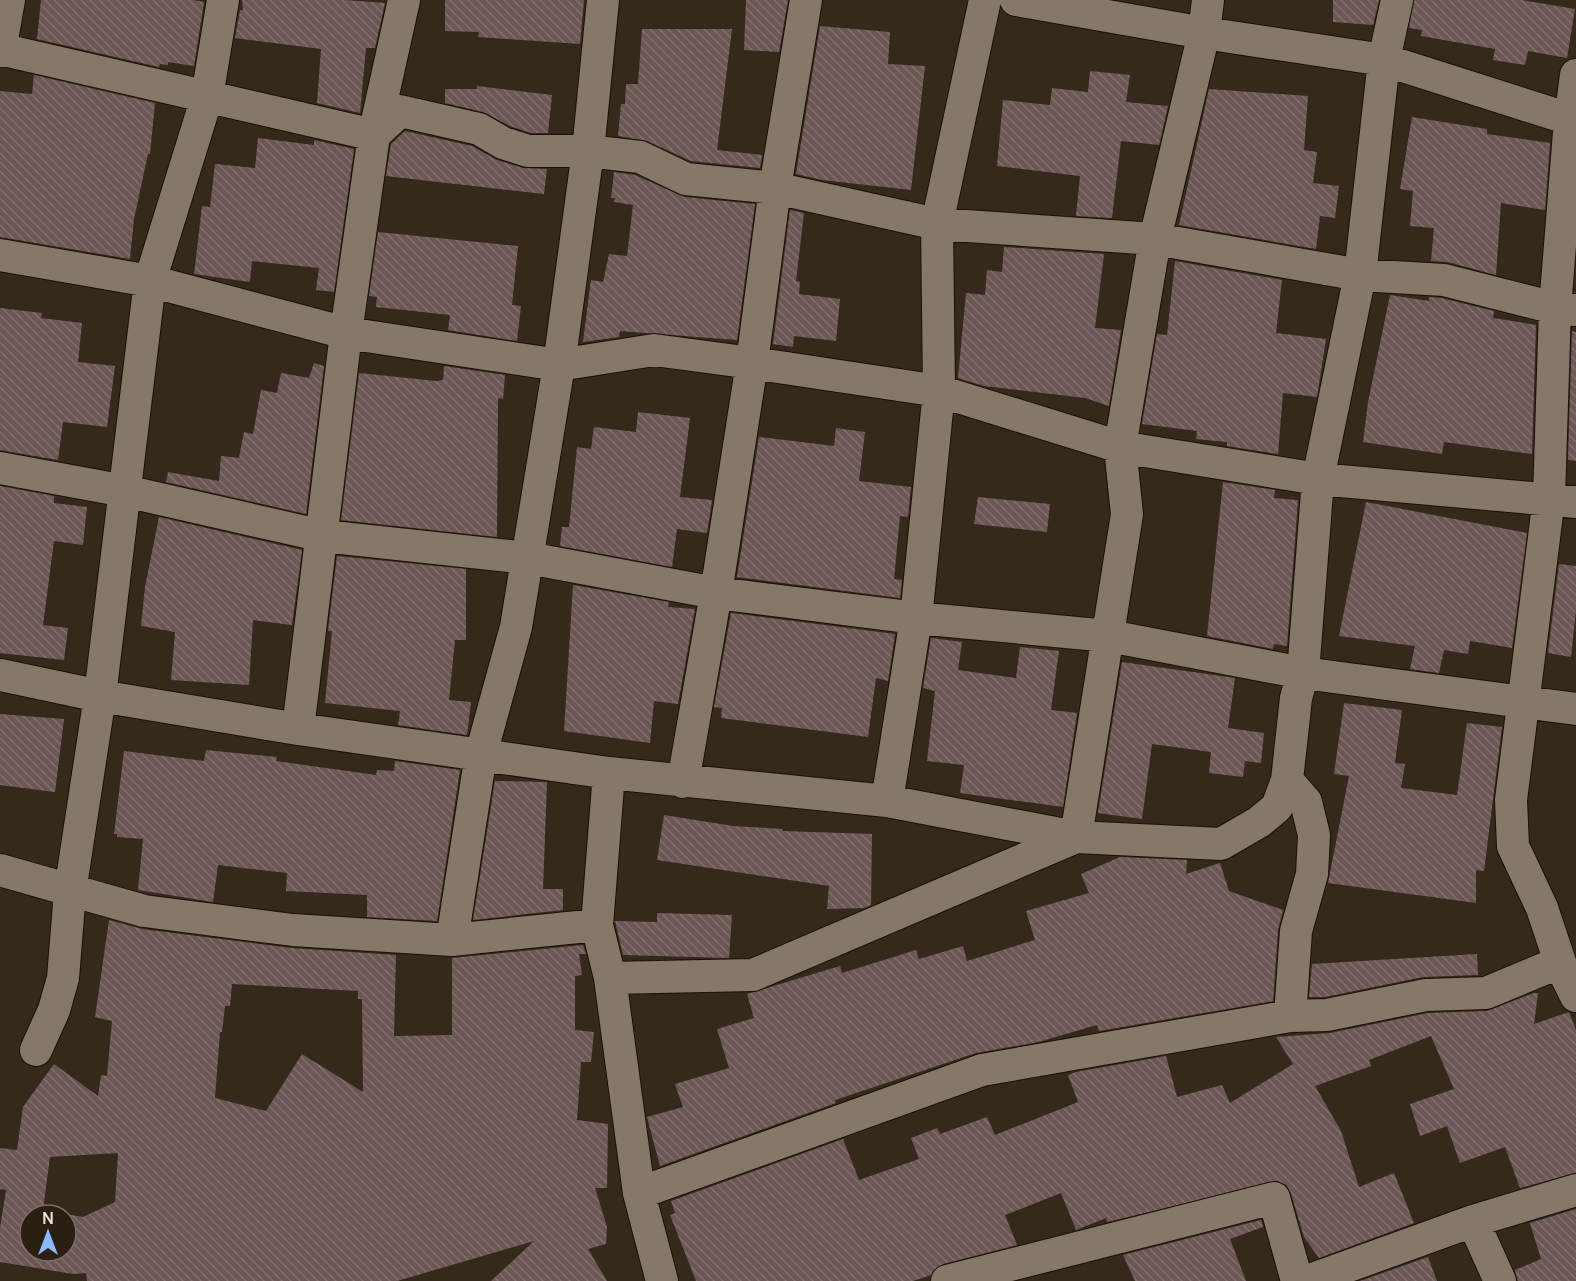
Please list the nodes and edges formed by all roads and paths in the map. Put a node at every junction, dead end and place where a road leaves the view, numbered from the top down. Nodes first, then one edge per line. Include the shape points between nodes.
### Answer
1 (9, 0) edge
2 (223, 0) edge
3 (404, 0) edge
4 (603, 0) edge
5 (806, 0) edge
6 (985, 0) edge
7 (1016, 0) edge
8 (1208, 0) edge
9 (1396, 0) edge
10 (1204, 33) junction
11 (0, 49) edge
12 (1384, 60) junction
13 (1576, 75) edge
14 (207, 97) junction
15 (1573, 120) edge
16 (374, 135) junction
17 (588, 151) junction
18 (775, 188) junction
19 (937, 225) junction
20 (1155, 239) junction
21 (0, 255) edge
22 (1360, 275) junction
23 (150, 281) junction
24 (1566, 309) edge
25 (346, 333) junction
26 (752, 363) junction
27 (559, 365) junction
28 (939, 391) junction
29 (1120, 447) junction
30 (0, 468) edge
31 (1318, 479) junction
32 (125, 491) junction
33 (1562, 500) edge
34 (323, 536) junction
35 (528, 558) junction
36 (716, 592) junction
37 (916, 618) junction
38 (1109, 636) junction
39 (1303, 673) junction
40 (0, 675) edge
41 (100, 696) junction
42 (1523, 703) junction
43 (1576, 710) edge
44 (298, 729) junction
45 (481, 754) junction
46 (609, 772) junction
47 (1287, 780) junction
48 (683, 782) junction
49 (887, 801) junction
50 (1076, 837) junction
51 (0, 870) edge
52 (70, 892) junction
53 (597, 925) junction
54 (452, 940) junction
55 (1562, 968) junction
56 (610, 978) junction
57 (1576, 996) edge
58 (1290, 1016) junction
59 (36, 1050) dead end
60 (1576, 1190) edge
61 (639, 1193) junction
62 (1473, 1221) junction
63 (662, 1281) edge
64 (947, 1281) edge
65 (1297, 1281) edge
66 (1307, 1281) edge
67 (1500, 1281) edge

1 - 11 street
2 - 14 street
3 - 16 street
4 - 17 street
5 - 18 street
6 - 19 street
7 - 10 street
8 - 10 street
9 - 12 street
10 - 12 street
10 - 20 street
11 - 14 street
12 - 15 street
12 - 22 street
13 - 15 street
14 - 16 street
14 - 23 street
15 - 24 street
16 - 17 street via 400,111 479,129 528,151
16 - 25 street
17 - 18 street via 640,157 686,179
17 - 27 street
18 - 19 street
18 - 26 street
19 - 20 street
19 - 28 street
20 - 22 street
20 - 29 street
21 - 23 street
22 - 24 street via 1444,280
22 - 31 street
23 - 25 street
23 - 32 street
24 - 33 street
25 - 27 street
25 - 34 street
26 - 27 street via 654,350
26 - 28 street
26 - 36 street
27 - 35 street
28 - 29 street
28 - 37 street
29 - 31 street
29 - 38 street via 1126,514
30 - 32 street
31 - 33 street
31 - 39 street
32 - 34 street
32 - 41 street
33 - 42 street
34 - 35 street
34 - 44 street
35 - 36 street
35 - 45 street via 516,627
36 - 37 street
36 - 48 street
37 - 38 street
37 - 49 street
38 - 39 street
38 - 50 street
39 - 42 street
39 - 47 street via 1296,698
40 - 41 street
41 - 44 street
41 - 52 street
42 - 43 street
42 - 55 street via 1511,800 1514,846 1542,908
44 - 45 street
45 - 46 street
45 - 54 street
46 - 48 street
46 - 53 street
47 - 50 street via 1277,807 1221,844
47 - 58 street via 1306,802 1314,835 1312,874 1296,931
48 - 49 street
49 - 50 street
50 - 56 street via 753,975
51 - 52 street
52 - 54 street via 144,911 226,922
52 - 59 street via 63,978
53 - 54 street
53 - 56 street
55 - 57 street
55 - 58 street via 1546,968 1486,993 1426,995 1327,1015
56 - 61 street
58 - 61 street via 982,1070
60 - 62 street
61 - 63 street
62 - 66 street
62 - 67 street
64 - 65 street via 1274,1198

